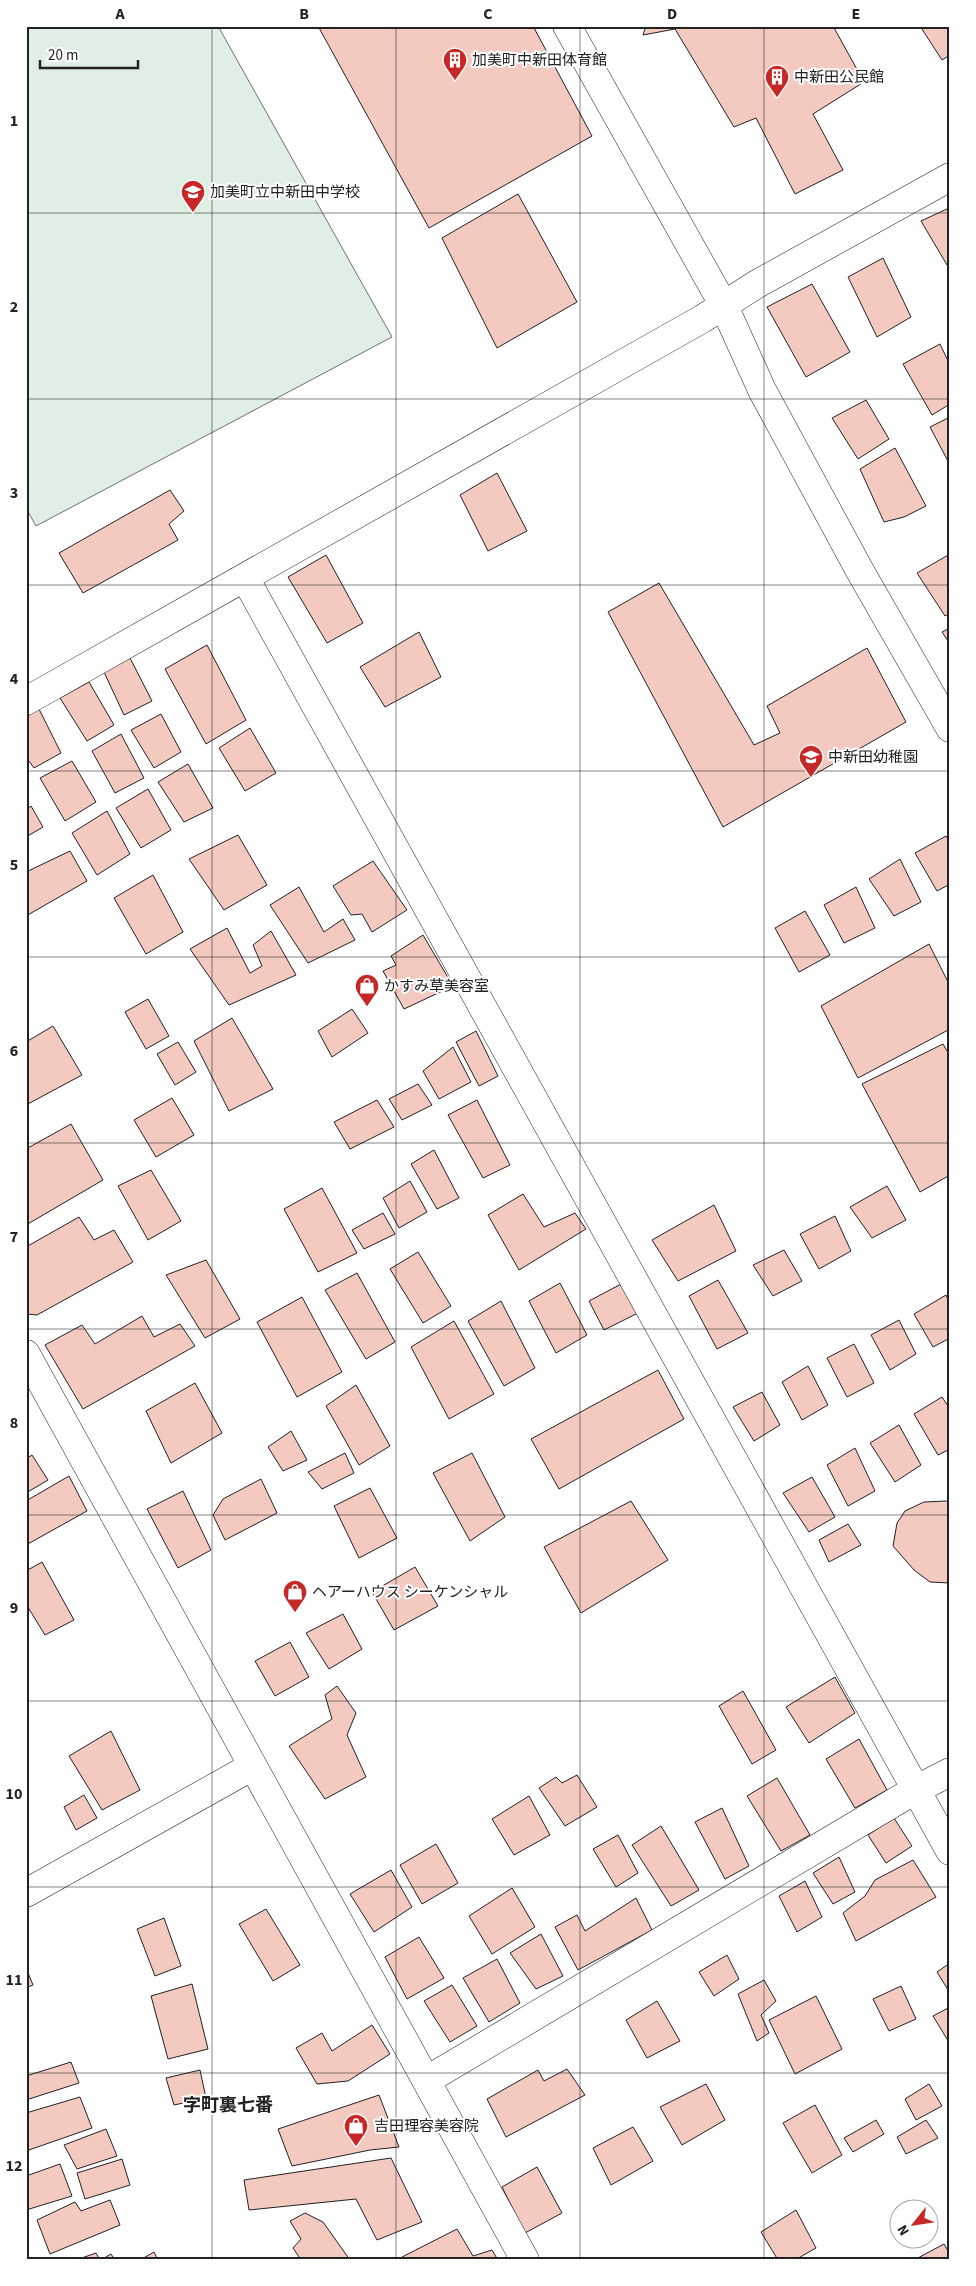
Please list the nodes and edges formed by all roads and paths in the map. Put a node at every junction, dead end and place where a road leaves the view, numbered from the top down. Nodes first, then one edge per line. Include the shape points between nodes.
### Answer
1 (567, 26) edge
2 (950, 177) edge
3 (724, 306) junction
4 (245, 578) junction
5 (26, 702) edge
6 (950, 728) edge
7 (26, 1354) edge
8 (253, 1766) junction
9 (950, 1772) edge
10 (915, 1790) junction
11 (950, 1851) edge
12 (26, 1892) edge
13 (426, 2080) junction
14 (525, 2260) edge

1 - 3 street
2 - 3 street via 757,284
3 - 4 street
3 - 6 street via 762,390
4 - 5 street
4 - 10 street
7 - 8 street
8 - 12 street
8 - 13 street
9 - 10 street
10 - 11 street
10 - 13 street
13 - 14 street

